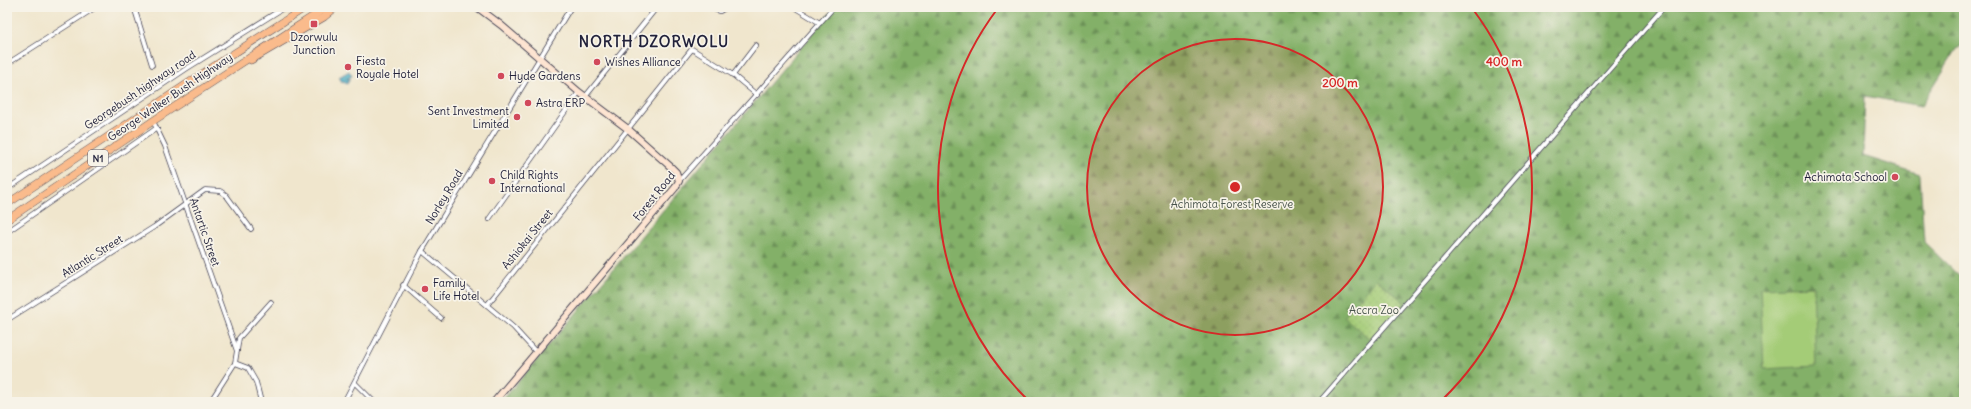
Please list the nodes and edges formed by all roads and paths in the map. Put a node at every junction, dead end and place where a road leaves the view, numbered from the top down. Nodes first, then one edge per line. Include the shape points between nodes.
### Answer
1 (80, 7) edge
2 (96, 7) edge
3 (134, 7) edge
4 (285, 7) edge
5 (306, 7) edge
6 (327, 7) edge
7 (336, 7) edge
8 (572, 7) edge
9 (657, 7) edge
10 (707, 7) edge
11 (727, 7) edge
12 (834, 7) edge
13 (1664, 7) edge
14 (479, 8) edge
15 (797, 9) dead end
16 (84, 14) junction
17 (820, 24) junction
18 (756, 45) dead end
19 (540, 58) junction
20 (7, 64) edge
21 (152, 65) dead end
22 (233, 68) junction
23 (733, 75) junction
24 (579, 92) junction
25 (757, 95) junction
26 (585, 97) junction
27 (153, 121) junction
28 (157, 128) junction
29 (628, 129) junction
30 (679, 180) junction
31 (7, 190) edge
32 (7, 204) edge
33 (186, 205) junction
34 (489, 219) dead end
35 (7, 220) edge
36 (251, 229) dead end
37 (7, 232) edge
38 (422, 251) junction
39 (403, 285) junction
40 (270, 302) dead end
41 (487, 305) junction
42 (441, 318) dead end
43 (7, 320) edge
44 (237, 351) junction
45 (536, 352) junction
46 (235, 363) junction
47 (355, 383) junction
48 (210, 402) edge
49 (261, 402) edge
50 (344, 402) edge
51 (374, 402) edge
52 (494, 402) edge
53 (1319, 402) edge

1 - 16 street
2 - 16 street
3 - 21 street
4 - 31 street, Georgebush highway road via 186,69
5 - 32 highway, George Walker Bush Highway / N1
6 - 22 highway, George Walker Bush Highway / N1
7 - 22 highway via 262,56
8 - 19 street, Norley Road
9 - 26 street
10 - 11 street via 720,11
12 - 17 street, Forest Road
13 - 53 street
14 - 19 main road
15 - 17 street
16 - 20 street
17 - 25 street, Forest Road
18 - 23 street
19 - 24 main road
19 - 38 street, Norley Road
22 - 27 highway, George Walker Bush Highway / N1
23 - 25 street
23 - 29 street, Ashiokai Street via 692,49
24 - 26 main road
24 - 34 street
25 - 30 street, Forest Road
26 - 29 main road
27 - 28 street, Antartic Street
27 - 35 highway, George Walker Bush Highway / N1
28 - 33 street, Antartic Street
28 - 37 street
29 - 30 main road via 676,172
29 - 41 street, Ashiokai Street
30 - 45 main road, Forest Road via 676,188
33 - 36 street, Atlantic Street via 204,190 220,191 226,195
33 - 43 street, Atlantic Street
33 - 44 street, Antartic Street
38 - 39 street, Norley Road
38 - 41 street
39 - 42 street
39 - 47 street, Norley Road
40 - 44 street via 239,338
41 - 45 street
44 - 46 street
45 - 52 main road, Forest Road
46 - 48 street
46 - 49 street via 248,368 256,382
47 - 50 street, Norley Road
47 - 51 street

